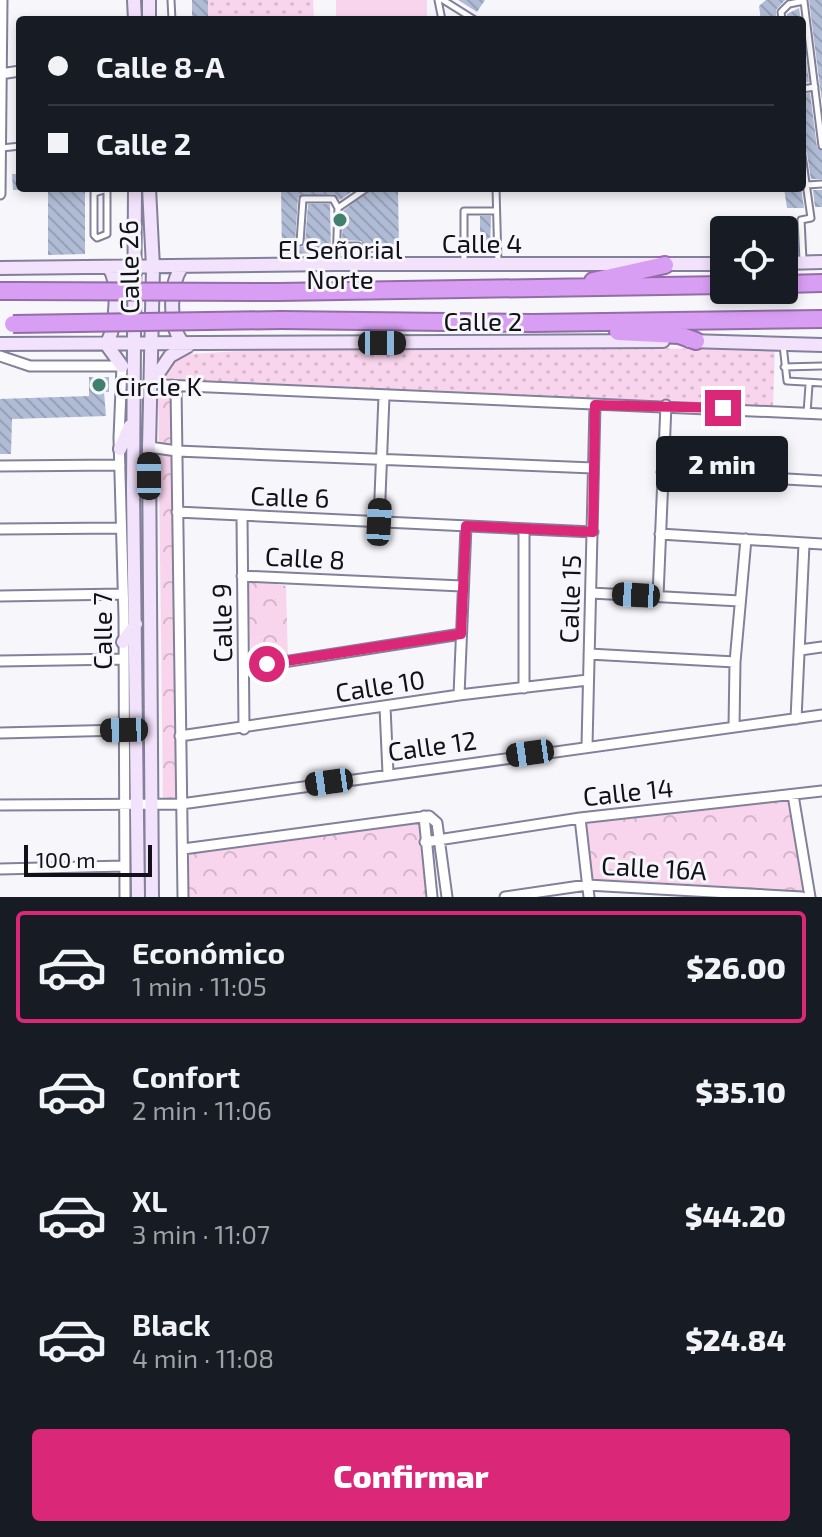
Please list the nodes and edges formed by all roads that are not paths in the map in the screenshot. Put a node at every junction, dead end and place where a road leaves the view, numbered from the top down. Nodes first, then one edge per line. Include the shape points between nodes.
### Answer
1 (2, 0) edge
2 (440, 0) edge
3 (468, 16) edge
4 (782, 16) edge
5 (806, 16) edge
6 (806, 17) edge
7 (1, 74) edge
8 (815, 87) junction
9 (806, 88) edge
10 (822, 146) edge
11 (2, 148) edge
12 (806, 179) edge
13 (822, 184) edge
14 (807, 185) junction
15 (95, 192) edge
16 (107, 192) edge
17 (135, 192) edge
18 (149, 192) edge
19 (361, 192) edge
20 (496, 192) edge
21 (0, 194) edge
22 (338, 208) junction
23 (496, 211) junction
24 (300, 242) dead end
25 (336, 246) junction
26 (822, 262) edge
27 (798, 263) edge
28 (803, 263) junction
29 (336, 264) junction
30 (464, 264) junction
31 (498, 264) junction
32 (710, 264) edge
33 (363, 265) junction
34 (665, 265) junction
35 (134, 267) junction
36 (153, 267) junction
37 (182, 267) junction
38 (0, 268) edge
39 (109, 268) junction
40 (822, 283) edge
41 (798, 284) edge
42 (710, 285) edge
43 (557, 289) junction
44 (8, 291) edge
45 (822, 319) edge
46 (533, 323) junction
47 (6, 324) edge
48 (696, 341) junction
49 (0, 344) edge
50 (106, 344) junction
51 (189, 344) junction
52 (783, 344) junction
53 (135, 345) junction
54 (151, 345) junction
55 (822, 345) edge
56 (0, 356) edge
57 (122, 366) junction
58 (822, 366) edge
59 (784, 367) junction
60 (822, 383) edge
61 (164, 385) dead end
62 (809, 385) junction
63 (176, 386) junction
64 (150, 387) junction
65 (384, 396) junction
66 (595, 405) junction
67 (666, 405) junction
68 (807, 413) junction
69 (822, 414) edge
70 (134, 420) junction
71 (149, 447) junction
72 (120, 449) junction
73 (177, 451) junction
74 (382, 459) junction
75 (120, 465) junction
76 (0, 466) edge
77 (593, 468) junction
78 (662, 472) junction
79 (822, 481) edge
80 (121, 491) junction
81 (133, 509) junction
82 (177, 512) junction
83 (242, 517) junction
84 (379, 522) junction
85 (466, 526) junction
86 (121, 528) junction
87 (0, 529) edge
88 (524, 529) junction
89 (593, 532) junction
90 (660, 534) junction
91 (746, 539) junction
92 (804, 544) junction
93 (822, 544) edge
94 (242, 576) junction
95 (462, 586) junction
96 (591, 593) junction
97 (123, 594) junction
98 (0, 596) edge
99 (658, 596) junction
100 (740, 601) junction
101 (136, 624) junction
102 (461, 634) junction
103 (123, 642) junction
104 (822, 647) edge
105 (800, 650) junction
106 (589, 654) junction
107 (123, 659) junction
108 (0, 661) edge
109 (735, 662) junction
110 (245, 668) junction
111 (588, 680) junction
112 (524, 688) junction
113 (459, 695) junction
114 (385, 707) junction
115 (822, 715) edge
116 (796, 719) junction
117 (734, 727) junction
118 (244, 729) junction
119 (124, 730) junction
120 (0, 733) edge
121 (180, 736) junction
122 (587, 746) junction
123 (388, 773) junction
124 (822, 791) edge
125 (793, 795) junction
126 (125, 804) junction
127 (181, 804) junction
128 (0, 805) edge
129 (145, 806) junction
130 (424, 816) junction
131 (580, 818) junction
132 (440, 840) junction
133 (425, 842) junction
134 (183, 849) junction
135 (125, 866) junction
136 (0, 869) edge
137 (587, 885) junction
138 (125, 897) edge
139 (138, 897) edge
140 (152, 897) edge
141 (183, 897) edge
142 (432, 897) edge
143 (447, 897) edge
144 (505, 897) edge
145 (589, 897) edge
146 (802, 897) edge
147 (810, 897) edge

1 - 7 street
2 - 3 lane
4 - 5 lane via 789,4 804,1
6 - 8 lane
7 - 11 street
8 - 9 lane
8 - 10 lane
11 - 21 street
12 - 14 lane
13 - 14 lane
14 - 28 lane via 811,218 801,220
15 - 16 lane via 97,238 107,234
17 - 35 main road, Calle 26
18 - 36 main road, Calle 26
19 - 22 lane
20 - 23 lane
22 - 24 lane via 333,199 303,199
22 - 25 lane
23 - 30 lane via 464,211
23 - 31 lane
25 - 29 lane
25 - 33 lane via 358,246
26 - 28 main road
27 - 28 main road
29 - 33 main road, Calle 4
29 - 37 main road, Calle 4
30 - 31 main road, Calle 4
30 - 33 main road, Calle 4
31 - 34 main road, Calle 4
32 - 34 main road, Calle 4
34 - 43 highway
35 - 36 main road, Calle 4
35 - 39 main road, Calle 4
35 - 53 main road, Calle 26
36 - 37 main road, Calle 4
36 - 54 main road, Calle 26
37 - 51 main road via 176,276 173,310 175,330
38 - 39 main road, Calle 4
39 - 50 main road via 113,310
40 - 41 highway
42 - 43 highway
43 - 44 highway, bridge
45 - 46 highway
46 - 47 highway, bridge
46 - 48 highway via 679,335
48 - 51 main road, Calle 2
48 - 52 main road, Calle 2
49 - 50 main road, Calle 2
50 - 53 main road, Calle 2
50 - 57 main road
51 - 54 main road, Calle 2
51 - 64 main road via 170,356
52 - 55 main road, Calle 2
52 - 59 lane
53 - 54 main road, Calle 2
53 - 70 main road, Calle 26
54 - 64 main road, Calle 26
56 - 57 street via 30,366
57 - 72 street, Calle 7
58 - 59 lane
59 - 62 lane via 787,381
60 - 62 lane
61 - 63 street
62 - 68 lane
63 - 65 street
63 - 73 street
64 - 71 main road, Calle 26
65 - 66 street
65 - 74 street
66 - 67 street
66 - 77 street, Calle 15
67 - 68 street
67 - 78 street
68 - 69 street
70 - 72 main road
70 - 81 main road, Calle 26
71 - 73 street
71 - 129 main road, Calle 26
72 - 75 street, Calle 7
73 - 74 street
73 - 82 street
74 - 77 street
74 - 84 street
75 - 76 street
75 - 80 street, Calle 7
77 - 89 street, Calle 15
78 - 79 street
78 - 90 street
80 - 81 main road
80 - 86 street, Calle 7
81 - 101 main road, Calle 26
82 - 83 street, Calle 6
82 - 121 street
83 - 84 street, Calle 6
83 - 94 street, Calle 9
84 - 85 street, Calle 6
85 - 88 street, Calle 6
85 - 95 street
86 - 87 street
86 - 97 street, Calle 7
88 - 89 street, Calle 6
88 - 112 street
89 - 96 street, Calle 15
90 - 91 street
90 - 99 street
91 - 92 street
91 - 100 street
92 - 93 street
92 - 105 street
94 - 95 street, Calle 8
94 - 110 street, Calle 9
95 - 102 street
96 - 99 street
96 - 106 street, Calle 15
97 - 98 street
97 - 103 street, Calle 7
99 - 100 street
100 - 109 street
101 - 103 main road
101 - 129 main road, Calle 26
102 - 110 street
102 - 113 street
103 - 107 street, Calle 7
104 - 105 street
105 - 116 street
106 - 109 street
106 - 111 street, Calle 15
107 - 108 street
107 - 119 street, Calle 7
109 - 117 street
110 - 118 street, Calle 9
111 - 112 street, Calle 10
111 - 122 street, Calle 15
112 - 113 street, Calle 10
113 - 114 street, Calle 10
114 - 118 street, Calle 10
114 - 123 street
115 - 116 street, Calle 12
116 - 117 street, Calle 12
117 - 122 street, Calle 12
118 - 121 street, Calle 10
119 - 120 street
119 - 126 street, Calle 7
121 - 127 street
122 - 123 street, Calle 12
123 - 127 street, Calle 12
124 - 125 street, Calle 14
125 - 131 street, Calle 14
125 - 147 street
126 - 128 street, Calle 12
126 - 129 street, Calle 12
126 - 135 street, Calle 7
127 - 129 street, Calle 12
127 - 134 street
129 - 139 main road
129 - 140 main road
130 - 132 street via 437,823
130 - 133 street
130 - 134 street
131 - 132 street, Calle 14
131 - 137 street
132 - 133 street, Calle 14
132 - 143 street
133 - 142 street
134 - 141 street
135 - 136 street
135 - 138 street, Calle 7
137 - 144 street, Calle 16A
137 - 145 street
137 - 146 street, Calle 16A

